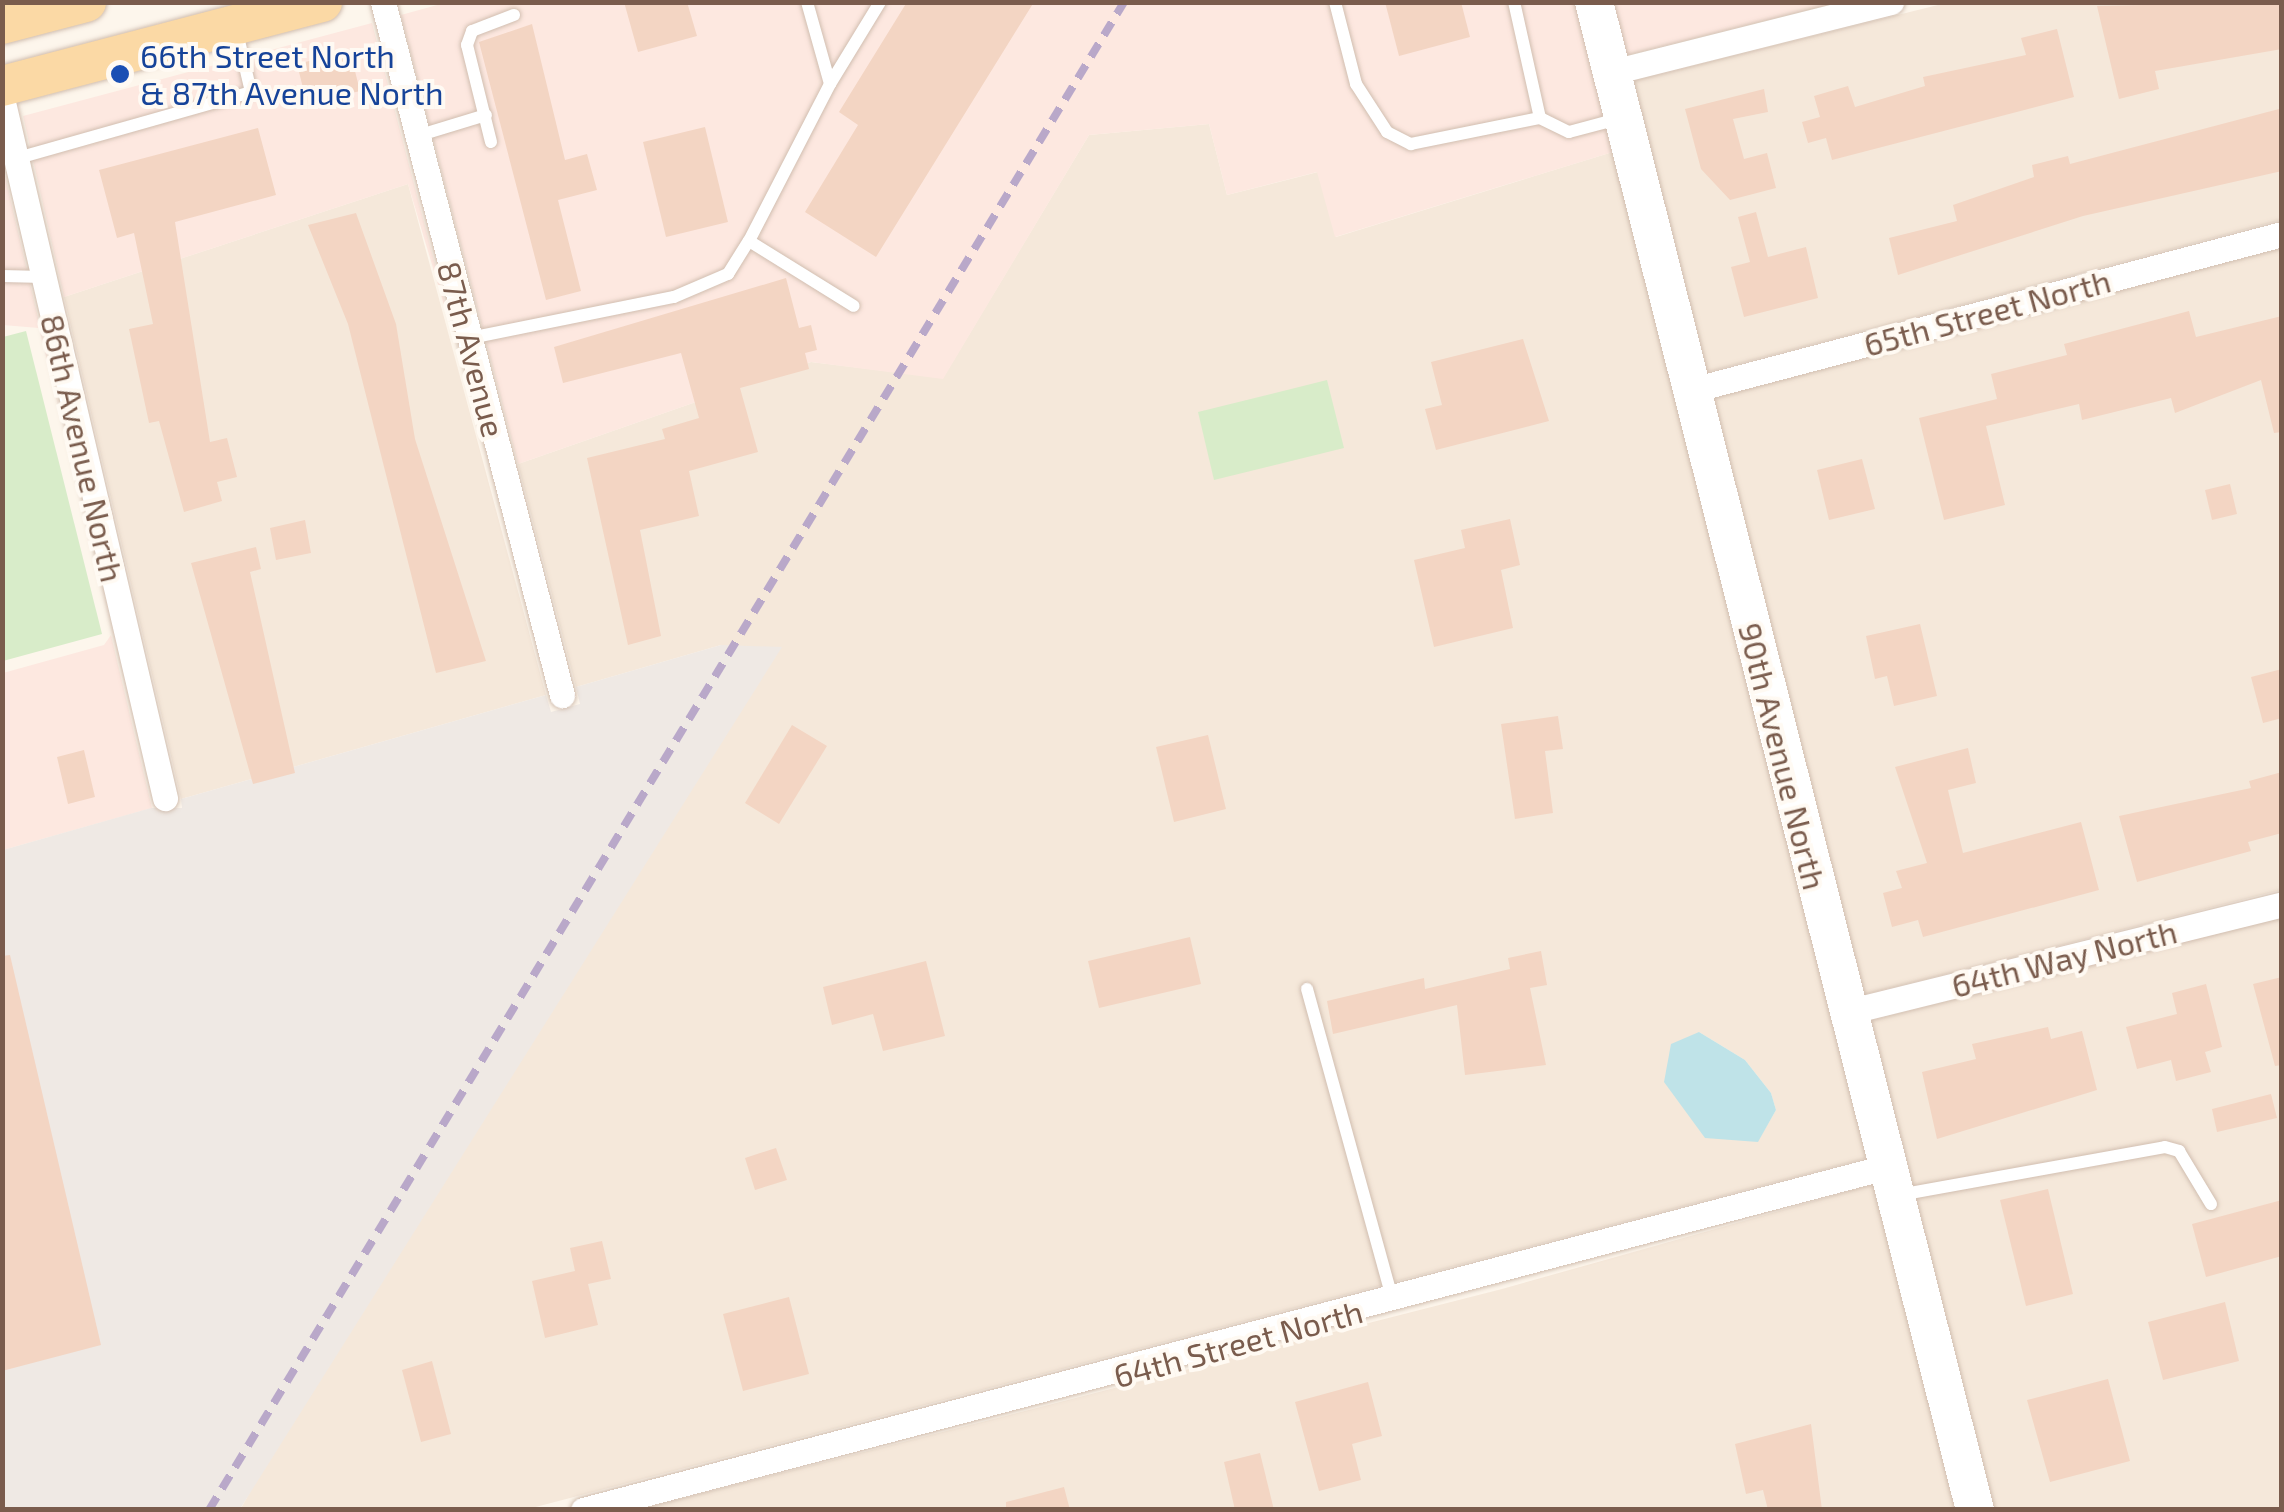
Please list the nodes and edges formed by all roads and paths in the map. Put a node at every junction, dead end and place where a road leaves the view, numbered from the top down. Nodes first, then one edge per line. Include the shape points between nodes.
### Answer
1 (86, 2) edge
2 (322, 2) edge
3 (382, 2) edge
4 (807, 2) edge
5 (880, 2) edge
6 (1335, 2) edge
7 (1514, 2) edge
8 (1594, 2) edge
9 (1890, 2) edge
10 (514, 16) dead end
11 (2, 24) edge
12 (236, 25) junction
13 (1612, 72) junction
14 (830, 84) junction
15 (2, 86) edge
16 (2, 98) edge
17 (486, 115) junction
18 (1540, 118) junction
19 (1623, 118) junction
20 (417, 136) junction
21 (491, 142) dead end
22 (18, 158) junction
23 (2282, 234) edge
24 (749, 241) junction
25 (2, 276) edge
26 (44, 278) junction
27 (854, 306) dead end
28 (470, 338) junction
29 (1692, 390) junction
30 (562, 696) dead end
31 (165, 798) dead end
32 (2282, 904) edge
33 (1306, 988) dead end
34 (1847, 1012) junction
35 (1893, 1181) junction
36 (2211, 1204) dead end
37 (1394, 1303) junction
38 (583, 1510) edge
39 (1975, 1510) edge

1 - 11 main road
2 - 12 main road
3 - 20 street, 87th Avenue
4 - 14 lane
5 - 14 lane
6 - 18 lane via 1356,84 1387,132 1411,144
7 - 18 lane
8 - 13 street, 90th Avenue North
9 - 13 street
10 - 17 lane via 472,31 467,46
12 - 15 main road
12 - 22 lane via 250,92
13 - 19 street, 90th Avenue North
14 - 24 lane
16 - 22 street, 86th Avenue North
17 - 20 lane
17 - 21 lane
18 - 19 lane via 1570,132
19 - 29 street, 90th Avenue North
20 - 28 street, 87th Avenue
22 - 26 street, 86th Avenue North
23 - 29 street, 65th Street North
24 - 27 lane
24 - 28 lane via 728,274 674,297
25 - 26 lane
26 - 31 street, 86th Avenue North
28 - 30 street, 87th Avenue
29 - 34 street, 90th Avenue North
32 - 34 street, 64th Way North
33 - 37 lane
34 - 35 street, 90th Avenue North
35 - 36 lane via 2165,1147 2179,1150
35 - 37 street, 64th Street North
35 - 39 street, 90th Avenue North
37 - 38 street, 64th Street North

